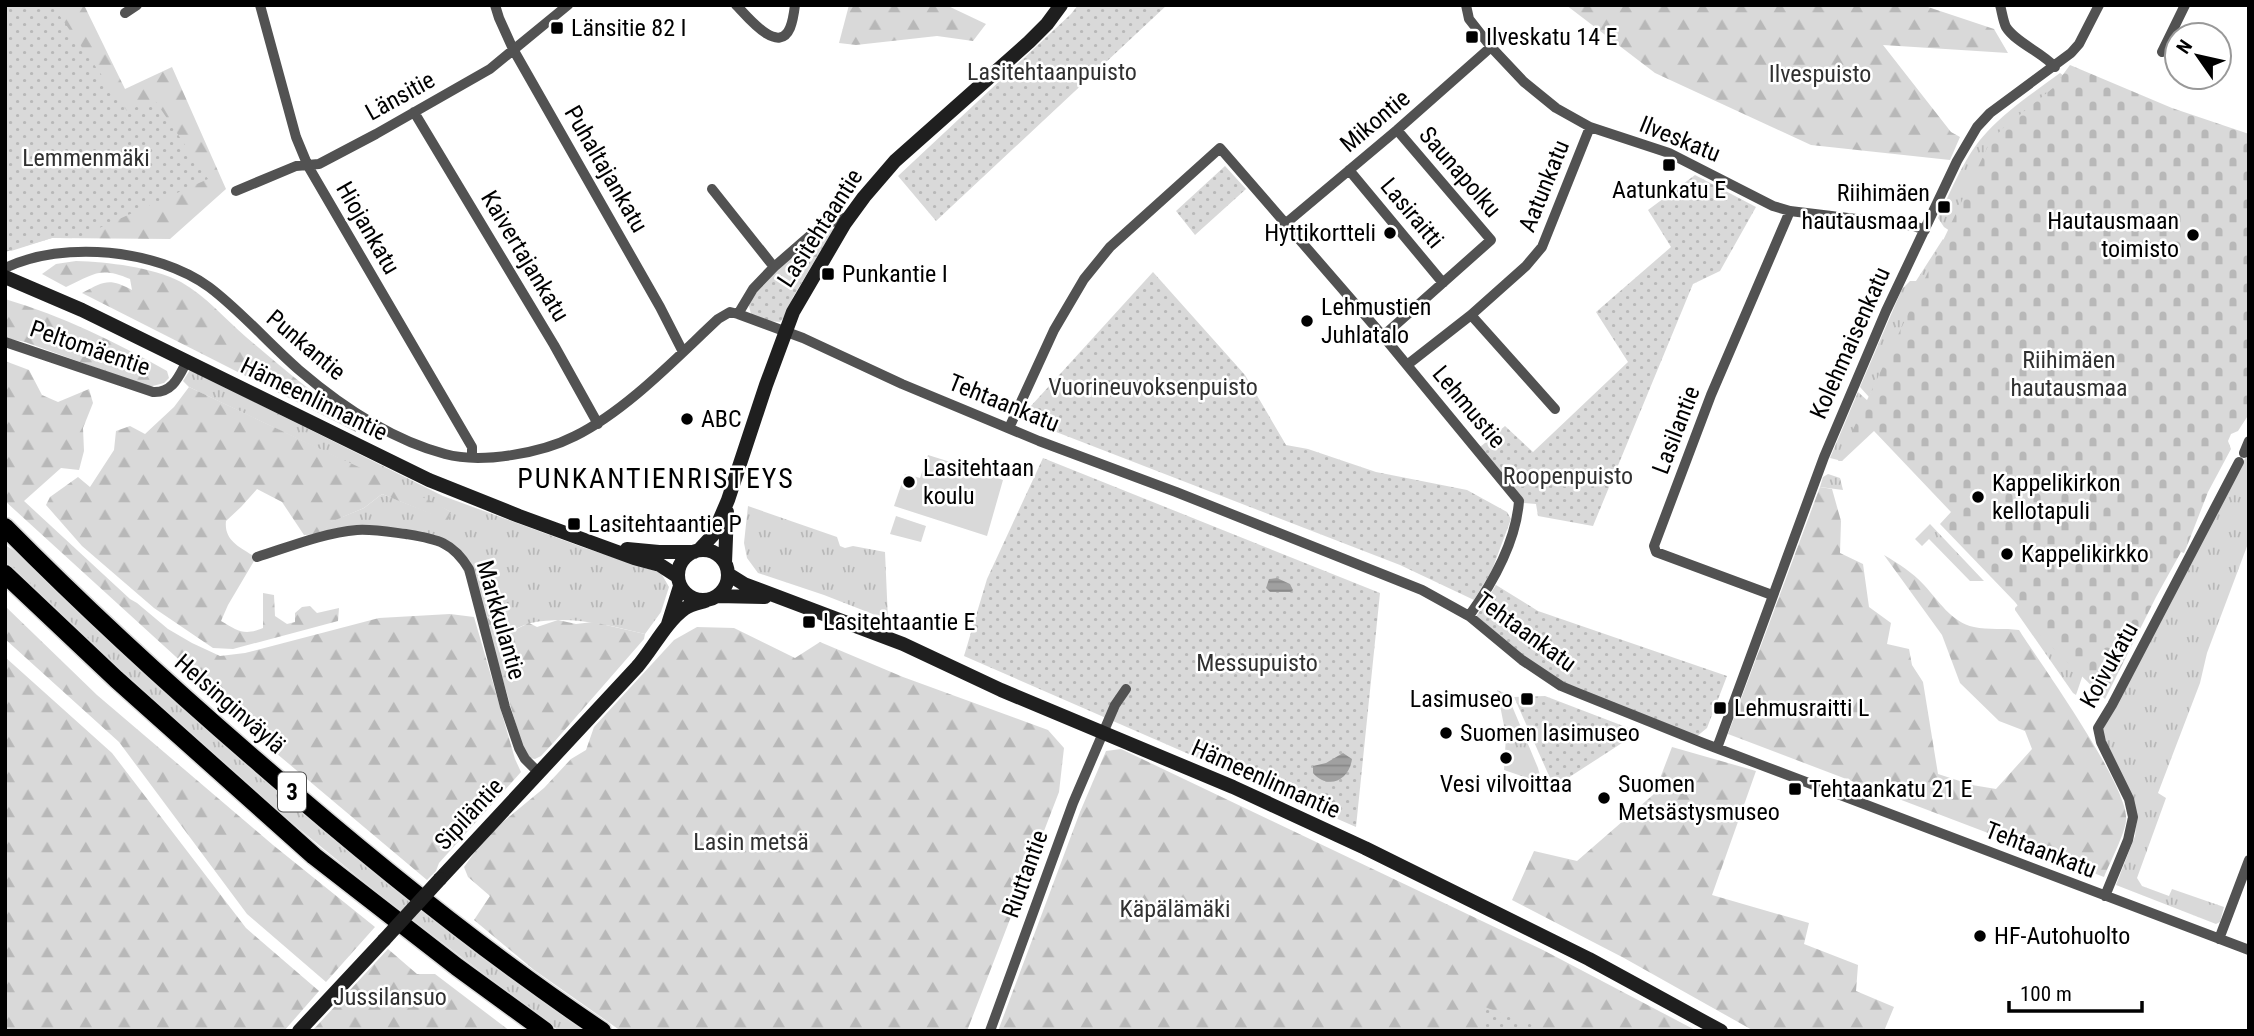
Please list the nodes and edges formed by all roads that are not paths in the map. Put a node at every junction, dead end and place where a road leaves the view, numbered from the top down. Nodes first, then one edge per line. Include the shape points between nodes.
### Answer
1 (137, 5) edge
2 (260, 5) edge
3 (495, 5) edge
4 (568, 5) edge
5 (736, 5) edge
6 (795, 5) edge
7 (1061, 5) edge
8 (1466, 5) edge
9 (2000, 5) edge
10 (2099, 5) edge
11 (2185, 5) edge
12 (125, 12) dead end
13 (1491, 47) junction
14 (513, 49) junction
15 (2162, 52) dead end
16 (2055, 67) junction
17 (414, 112) junction
18 (1590, 127) junction
19 (1397, 130) junction
20 (309, 166) junction
21 (1349, 170) junction
22 (712, 189) dead end
23 (236, 191) dead end
24 (1790, 211) junction
25 (850, 216) junction
26 (1285, 224) junction
27 (1925, 230) junction
28 (774, 267) junction
29 (7, 275) edge
30 (1443, 283) junction
31 (738, 314) junction
32 (1471, 315) junction
33 (785, 332) junction
34 (1383, 336) junction
35 (5, 342) edge
36 (683, 352) junction
37 (187, 362) junction
38 (1407, 365) junction
39 (1555, 409) dead end
40 (598, 424) junction
41 (1009, 428) junction
42 (2249, 441) edge
43 (472, 457) junction
44 (728, 500) junction
45 (5, 527) edge
46 (608, 548) junction
47 (696, 551) junction
48 (257, 557) dead end
49 (726, 568) junction
50 (5, 574) edge
51 (679, 581) junction
52 (1772, 595) junction
53 (711, 598) junction
54 (779, 598) junction
55 (1469, 616) junction
56 (668, 626) junction
57 (1126, 689) dead end
58 (1103, 733) junction
59 (1717, 748) junction
60 (539, 773) junction
61 (2249, 860) edge
62 (2105, 897) junction
63 (2219, 939) junction
64 (2249, 950) edge
65 (299, 1031) edge
66 (545, 1031) edge
67 (602, 1031) edge
68 (990, 1031) edge
69 (1721, 1031) edge

1 - 12 street
2 - 20 street, Hiojankatu via 296,137
3 - 14 street, Puhaltajankatu
4 - 14 street, Länsitie
5 - 6 street via 775,38 789,31
7 - 25 main road, Lasitehtaantie via 1029,42 895,161
8 - 13 street, Ilveskatu via 1469,19
9 - 16 street via 2009,31
10 - 16 street, Kolehmaisenkatu via 2076,48
11 - 15 street
13 - 18 street, Ilveskatu via 1537,93
13 - 19 street, Mikontie
14 - 17 street, Länsitie via 490,69
14 - 36 street, Puhaltajankatu
16 - 27 street, Kolehmaisenkatu via 1977,127
17 - 20 street, Länsitie
17 - 40 street, Kaivertajankatu
18 - 24 street, Ilveskatu via 1669,153
18 - 32 street, Aatunkatu via 1542,247
19 - 21 street, Mikontie
19 - 30 street, Saunapolku via 1491,240
20 - 23 street, Länsitie via 296,166
20 - 43 street, Hiojankatu via 471,447
21 - 26 street, Mikontie
21 - 30 street, Lasiraitti
22 - 28 street
24 - 27 street, Ilveskatu
24 - 52 street, Lasilantie via 1711,395 1654,547 1656,552
25 - 28 street via 821,226
25 - 33 main road, Lasitehtaantie via 809,281
26 - 34 street, Lehmustie
26 - 41 street, Lehmustie via 1220,148 1098,260 1077,288
27 - 52 street, Kolehmaisenkatu via 1839,422
28 - 31 street
29 - 37 main road, Hämeenlinnantie
29 - 43 street, Punkantie via 22,260 86,252 142,258 190,276 324,390 376,424 435,451
30 - 34 street
31 - 33 street
31 - 36 street, Punkantie via 730,312 718,319
32 - 38 street, Aatunkatu
32 - 39 street
33 - 41 street, Tehtaankatu
33 - 44 main road, Lasitehtaantie
34 - 38 street, Lehmustie
35 - 37 street, Peltomäentie via 153,392 171,387
36 - 40 street, Punkantie
37 - 46 main road, Hämeenlinnantie via 429,480
38 - 55 street, Lehmustie via 1519,501 1504,552
40 - 43 street, Punkantie via 531,452
41 - 55 street, Tehtaankatu via 1369,568
42 - 62 street, Koivukatu via 2098,729 2133,817
44 - 47 main road, Lasitehtaantie via 713,535
44 - 49 main road, Lasitehtaantie
45 - 67 highway, Helsinginväylä / 3 via 171,686 346,839
46 - 47 main road, Hämeenlinnantie
46 - 51 main road, Hämeenlinnantie via 660,565
47 - 49 main road via 713,552
47 - 51 main road via 683,559
48 - 60 street, Markkulantie via 362,530 447,544 469,569 519,748
49 - 53 main road via 725,588
49 - 54 main road, Hämeenlinnantie via 744,584
50 - 66 highway, 3 via 314,856
51 - 53 main road via 691,598
51 - 56 main road, Sipiläntie
52 - 59 street, Kolehmaisenkatu
53 - 54 main road, Hämeenlinnantie
53 - 56 main road, Sipiläntie via 684,609
54 - 58 main road, Hämeenlinnantie via 893,640
55 - 59 street, Tehtaankatu via 1562,686
56 - 60 main road, Sipiläntie via 653,649
57 - 58 street, Riuttantie
58 - 68 street, Riuttantie
58 - 69 main road, Hämeenlinnantie via 1365,848 1589,959
59 - 62 street, Tehtaankatu
60 - 65 main road, Sipiläntie, bridge
61 - 63 street
62 - 63 street, Tehtaankatu
63 - 64 street, Tehtaankatu

